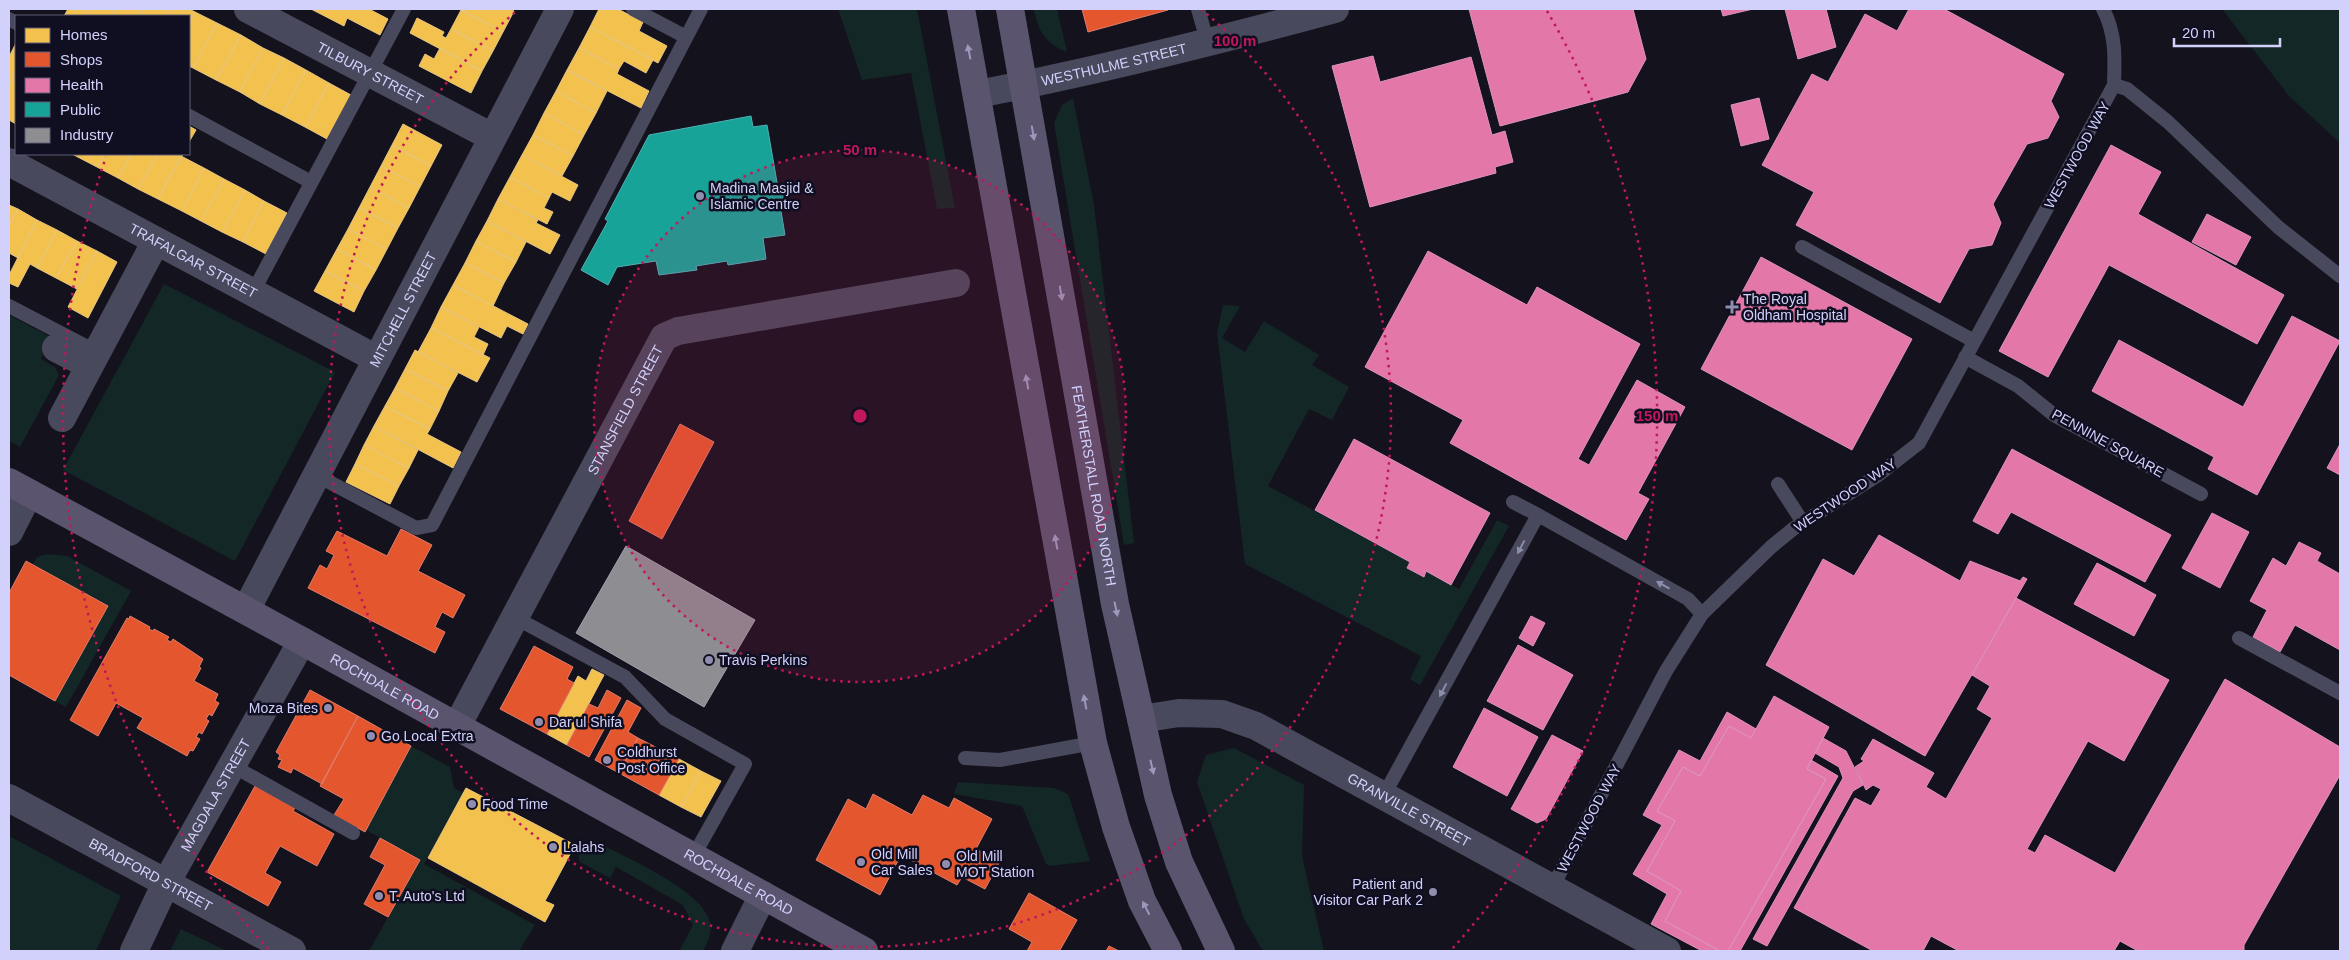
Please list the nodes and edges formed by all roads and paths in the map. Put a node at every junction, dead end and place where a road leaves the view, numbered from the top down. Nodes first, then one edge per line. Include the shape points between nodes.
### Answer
1 (250, 9) edge
2 (404, 9) edge
3 (560, 9) edge
4 (632, 9) edge
5 (701, 9) edge
6 (961, 9) edge
7 (1010, 9) edge
8 (1198, 9) edge
9 (1335, 9) edge
10 (2103, 9) edge
11 (686, 37) junction
12 (1208, 44) junction
13 (370, 73) junction
14 (1025, 85) junction
15 (2114, 85) junction
16 (978, 94) junction
17 (190, 117) edge
18 (492, 137) junction
19 (9, 162) edge
20 (311, 182) junction
21 (156, 241) junction
22 (1802, 247) dead end
23 (2340, 276) edge
24 (940, 278) dead end
25 (253, 292) junction
26 (9, 306) edge
27 (1974, 340) junction
28 (56, 348) dead end
29 (1966, 357) junction
30 (93, 359) junction
31 (377, 359) junction
32 (62, 418) dead end
33 (316, 475) junction
34 (1778, 484) dead end
35 (19, 488) edge
36 (2201, 494) dead end
37 (1513, 502) dead end
38 (1538, 515) junction
39 (1802, 521) junction
40 (9, 532) edge
41 (246, 610) junction
42 (1702, 614) junction
43 (514, 618) junction
44 (2240, 638) dead end
45 (302, 641) junction
46 (2340, 693) edge
47 (1141, 719) junction
48 (457, 726) junction
49 (1093, 743) junction
50 (965, 758) dead end
51 (231, 765) junction
52 (1384, 795) junction
53 (9, 798) edge
54 (353, 833) dead end
55 (693, 856) junction
56 (166, 883) junction
57 (1552, 888) junction
58 (763, 895) junction
59 (134, 951) edge
60 (292, 951) edge
61 (735, 951) edge
62 (864, 951) edge
63 (1168, 951) edge
64 (1220, 951) edge
65 (1667, 951) edge

1 - 13 street, TILBURY STREET
2 - 13 lane
3 - 18 street, MITCHELL STREET
4 - 11 lane
5 - 11 lane
16 -> 6 main road
7 - 14 main road, FEATHERSTALL ROAD NORTH
8 - 12 lane
9 - 12 street, WESTHULME STREET
10 - 15 lane via 2115,49
11 - 33 lane via 432,524 416,528
12 - 14 street, WESTHULME STREET
13 - 18 street, TILBURY STREET
13 - 20 lane
14 - 16 street, WESTHULME STREET
14 -> 47 main road, FEATHERSTALL ROAD NORTH via 1115,604
15 - 23 lane via 2127,89 2168,122 2278,227
15 - 27 lane, WESTWOOD WAY
49 -> 16 main road
17 - 20 lane
18 - 31 street, MITCHELL STREET
19 - 21 street, TRAFALGAR STREET
20 - 25 lane
21 - 25 street, TRAFALGAR STREET
21 - 30 street
22 - 27 lane
24 - 43 street, STANSFIELD STREET via 678,331 664,337
25 - 31 street, TRAFALGAR STREET
26 - 30 lane
27 - 29 lane, WESTWOOD WAY
28 - 30 street
29 - 36 lane, PENNINE SQUARE via 2018,386 2054,415
29 - 39 lane, WESTWOOD WAY via 1919,443 1878,475
30 - 32 street
31 - 33 street, MITCHELL STREET
33 - 41 street, MITCHELL STREET
34 - 39 lane
35 - 40 street
35 - 41 main road, ROCHDALE ROAD
37 - 38 lane
42 -> 38 lane via 1688,600
38 -> 52 lane
39 - 42 lane, WESTWOOD WAY
41 - 45 main road, ROCHDALE ROAD
42 - 57 lane, WESTWOOD WAY via 1666,671
43 - 48 street, STANSFIELD STREET
43 - 55 lane via 625,676 665,719 745,764
44 - 46 lane
45 - 48 main road, ROCHDALE ROAD
45 - 51 street, MAGDALA STREET
47 - 52 street, GRANVILLE STREET via 1179,713 1222,714 1256,726
47 -> 64 main road, FEATHERSTALL ROAD NORTH via 1158,795 1179,862
48 - 55 main road, ROCHDALE ROAD
49 - 50 lane via 1000,760
63 -> 49 main road via 1142,901 1116,827
51 - 54 lane
51 - 56 street, MAGDALA STREET
52 - 57 street, GRANVILLE STREET
53 - 56 street, BRADFORD STREET
55 - 58 main road, ROCHDALE ROAD
56 - 59 street, MAGDALA STREET
56 - 60 street, BRADFORD STREET
57 - 65 street, GRANVILLE STREET
58 - 61 street
58 - 62 main road, ROCHDALE ROAD

